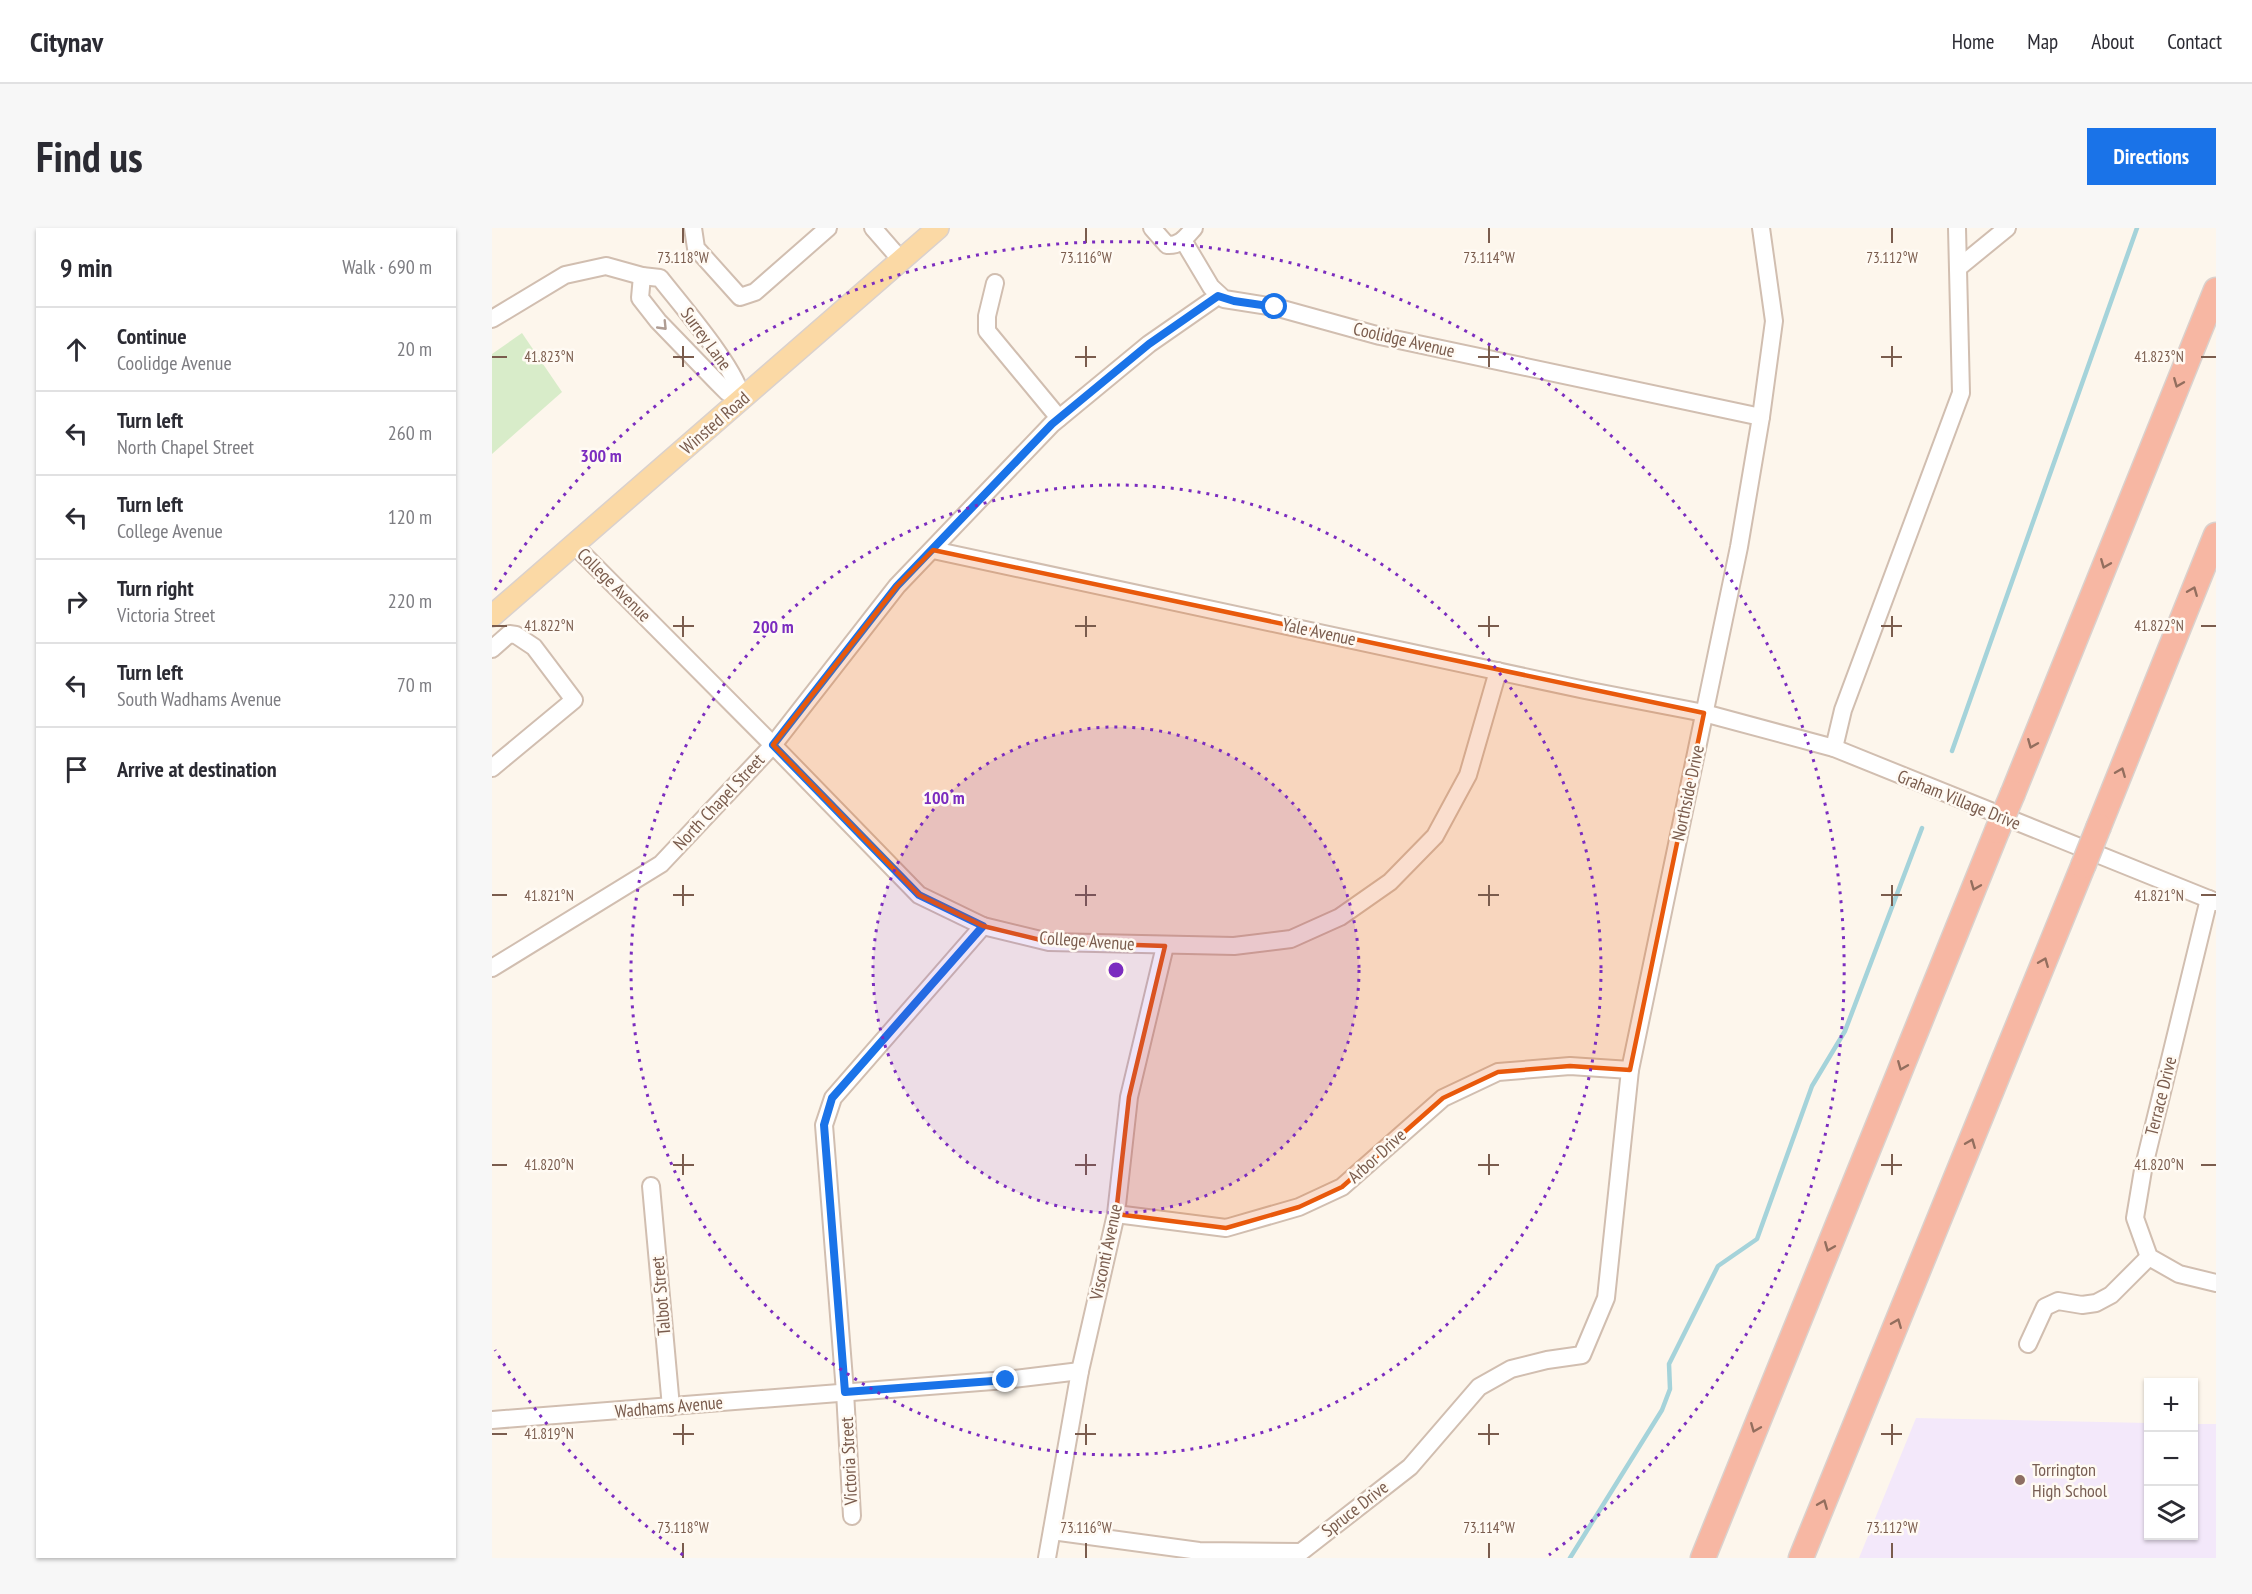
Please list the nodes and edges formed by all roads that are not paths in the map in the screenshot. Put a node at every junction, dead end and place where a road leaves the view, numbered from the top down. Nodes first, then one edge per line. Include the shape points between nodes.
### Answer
1 (693, 228) edge
2 (828, 228) edge
3 (873, 228) edge
4 (938, 228) edge
5 (1152, 228) edge
6 (1761, 228) edge
7 (1957, 228) edge
8 (2007, 228) edge
9 (1189, 234) edge
10 (901, 260) junction
11 (1958, 268) junction
12 (642, 276) junction
13 (995, 283) dead end
14 (2216, 290) edge
15 (1218, 296) junction
16 (492, 319) edge
17 (742, 400) junction
18 (1761, 417) junction
19 (1059, 418) junction
20 (2216, 535) edge
21 (573, 544) junction
22 (933, 550) junction
23 (492, 616) edge
24 (492, 649) edge
25 (1498, 671) junction
26 (1704, 713) junction
27 (773, 745) junction
28 (1834, 748) junction
29 (492, 768) edge
30 (2212, 901) edge
31 (983, 926) junction
32 (1165, 946) junction
33 (492, 968) edge
34 (1630, 1070) junction
35 (651, 1186) dead end
36 (1116, 1214) junction
37 (2149, 1257) junction
38 (2216, 1283) edge
39 (2028, 1344) dead end
40 (1582, 1355) joint
41 (1080, 1371) junction
42 (845, 1392) junction
43 (670, 1407) junction
44 (492, 1420) edge
45 (852, 1516) dead end
46 (1052, 1531) junction
47 (1047, 1558) edge
48 (1702, 1558) edge
49 (1801, 1558) edge

1 - 2 street via 696,248 740,297 755,292
3 - 10 street
4 - 10 main road, Winsted Road
5 - 9 street via 1167,245 1175,245
6 - 18 street, Northside Drive via 1774,321
7 - 11 street
8 - 11 street
9 - 15 street
10 - 17 main road, Winsted Road
11 - 28 street via 1961,393 1842,710
12 - 16 street, Surrey Lane via 606,266 565,275
12 - 17 street, Surrey Lane via 660,278 727,367
12 -> 17 street, Surrey Lane via 640,298 658,321 727,392
13 - 19 street via 987,331
14 -> 48 highway, bridge
15 - 18 street, Coolidge Avenue via 1307,314 1380,336
15 - 19 street, North Chapel Street via 1149,344
17 - 21 main road, Winsted Road
18 - 26 street, Northside Drive
19 - 22 street, North Chapel Street
49 -> 20 highway, bridge
21 - 23 main road, Winsted Road
21 - 27 street, College Avenue
22 - 25 street, Yale Avenue
22 - 27 street, North Chapel Street via 897,586
24 - 29 street via 509,634 527,642 574,700
25 - 26 street, Yale Avenue
25 - 32 street, College Avenue via 1468,775 1435,836 1390,882 1340,917 1291,939 1234,946
26 - 28 street, Graham Village Drive
26 - 34 street, Northside Drive
27 - 31 street, College Avenue via 919,895
27 - 33 street, North Chapel Street via 661,864
28 - 30 street, Graham Village Drive
30 - 37 street, Terrace Drive via 2143,1170 2135,1218
31 - 32 street, College Avenue via 1049,942
31 - 42 street, Victoria Street via 832,1098 824,1125
32 - 36 street, Visconti Avenue via 1130,1097
34 - 36 street, Arbor Drive via 1570,1066 1498,1072 1443,1098 1342,1187 1299,1207 1226,1228
34 - 40 street, Northside Drive via 1606,1298
35 - 43 street, Talbot Street
36 - 41 street, Visconti Avenue
37 - 38 street via 2179,1274
37 - 39 street via 2111,1295 2096,1304 2058,1301 2045,1307
40 - 46 street, Spruce Drive via 1511,1369 1479,1387 1410,1467 1301,1552 1199,1551
41 - 42 street, Wadhams Avenue
41 - 46 street, Visconti Avenue
42 - 43 street, Wadhams Avenue
42 - 45 street, Victoria Street
43 - 44 street, Wadhams Avenue
46 - 47 street, Visconti Avenue

